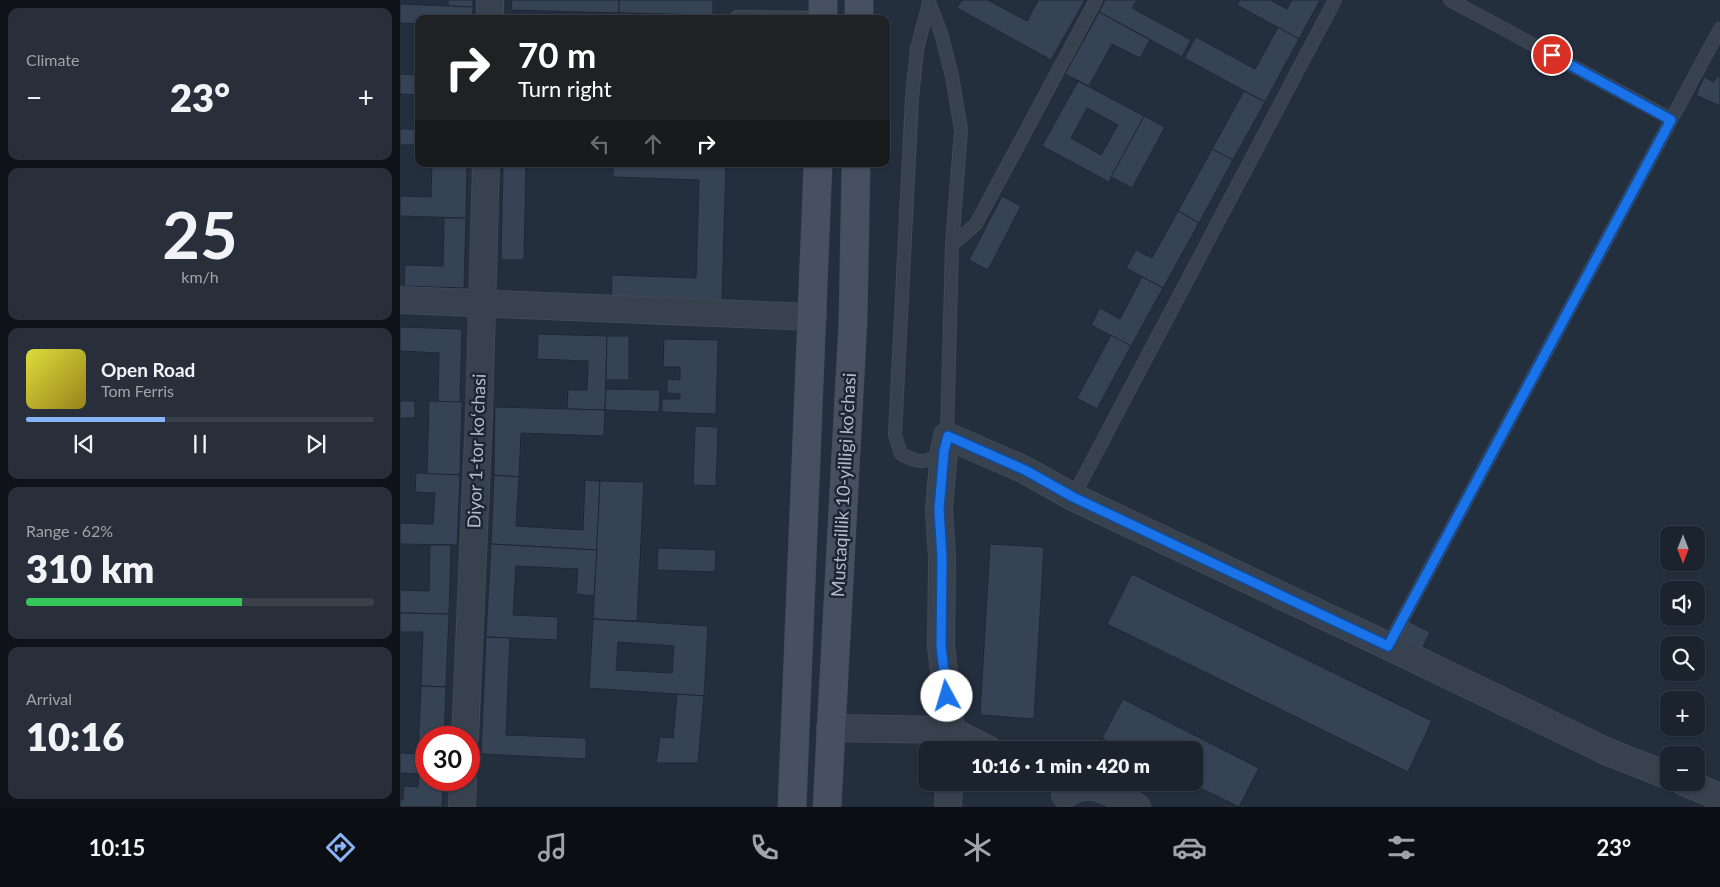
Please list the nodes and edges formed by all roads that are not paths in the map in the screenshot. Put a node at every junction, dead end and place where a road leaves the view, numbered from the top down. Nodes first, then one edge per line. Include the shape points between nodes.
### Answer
1 (490, 0) edge
2 (823, 0) edge
3 (859, 0) edge
4 (1096, 0) edge
5 (1335, 0) edge
6 (1450, 0) edge
7 (929, 1) edge
8 (490, 15) edge
9 (823, 15) edge
10 (859, 15) edge
11 (1720, 29) edge
12 (1671, 120) junction
13 (486, 167) edge
14 (818, 167) edge
15 (856, 167) edge
16 (952, 245) junction
17 (400, 300) edge
18 (482, 304) junction
19 (813, 317) junction
20 (946, 444) junction
21 (1073, 497) junction
22 (1388, 646) junction
23 (466, 726) edge
24 (830, 728) junction
25 (951, 740) edge
26 (1660, 772) edge
27 (1705, 789) edge
28 (463, 791) edge
29 (949, 791) edge
30 (1719, 794) edge
31 (1062, 795) edge
32 (462, 807) edge
33 (792, 807) edge
34 (827, 807) edge
35 (948, 807) edge
36 (1137, 807) edge

1 - 8 street
2 - 9 main road
3 - 10 main road
4 - 16 lane via 976,224
5 - 21 lane
6 - 12 lane
7 - 16 lane via 952,76 961,130
7 - 20 lane via 918,49 912,98 895,435 901,454 918,462 933,458
11 - 12 lane
12 - 22 lane
13 - 18 street, Diyor 1-tor koʻchasi
14 - 19 main road
15 - 24 main road, Mustaqillik 10-yilligi ko'chasi via 853,321
16 - 20 lane
17 - 18 street
18 - 19 street
18 - 23 street, Diyor 1-tor koʻchasi
19 - 33 main road
20 - 21 street via 1025,470
20 - 25 street via 939,509 941,646
21 - 22 street
22 - 26 street via 1608,752
24 - 25 street
24 - 34 main road, Mustaqillik 10-yilligi ko'chasi
27 - 30 street
28 - 32 street
29 - 35 street
31 - 36 street via 1082,787 1099,787

